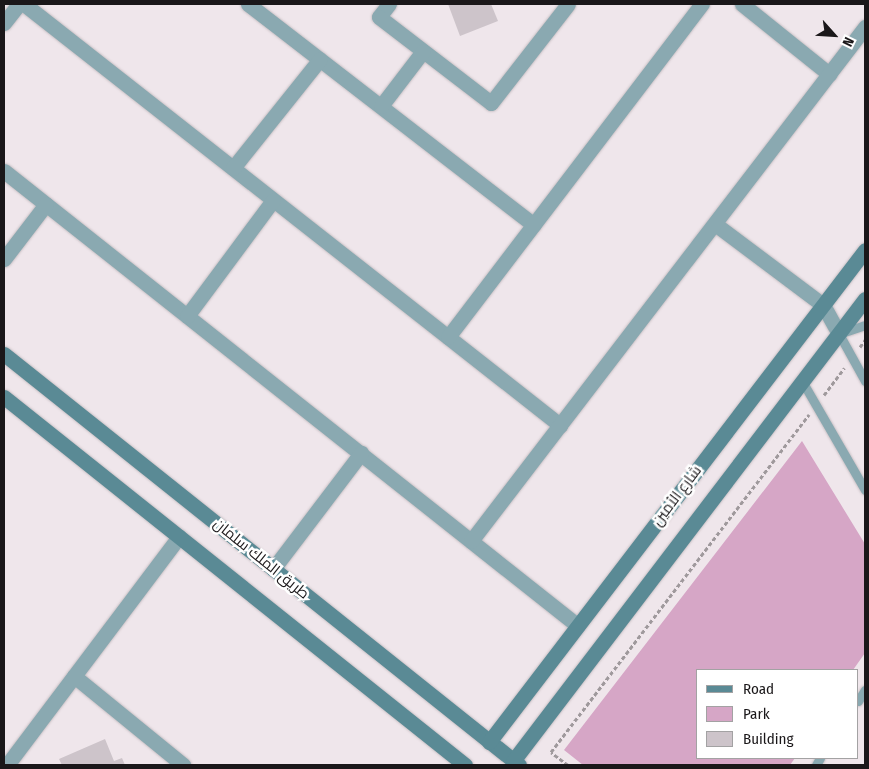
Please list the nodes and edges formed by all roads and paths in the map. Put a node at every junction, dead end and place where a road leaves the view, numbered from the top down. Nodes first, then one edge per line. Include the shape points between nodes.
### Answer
1 (18, 4) edge
2 (24, 4) edge
3 (248, 4) edge
4 (389, 4) edge
5 (568, 4) edge
6 (702, 4) edge
7 (742, 4) edge
8 (4, 23) edge
9 (865, 27) edge
10 (423, 51) junction
11 (320, 59) junction
12 (830, 74) junction
13 (381, 106) junction
14 (233, 168) junction
15 (4, 171) edge
16 (273, 200) junction
17 (46, 204) junction
18 (534, 224) junction
19 (715, 224) junction
20 (865, 250) edge
21 (4, 260) edge
22 (865, 299) edge
23 (823, 305) junction
24 (187, 316) junction
25 (865, 325) edge
26 (839, 334) junction
27 (448, 337) junction
28 (865, 340) edge
29 (4, 354) edge
30 (852, 358) junction
31 (802, 381) junction
32 (865, 381) edge
33 (4, 398) edge
34 (816, 405) junction
35 (560, 425) junction
36 (361, 454) junction
37 (865, 490) edge
38 (179, 537) junction
39 (471, 541) junction
40 (273, 569) junction
41 (578, 626) junction
42 (74, 676) junction
43 (490, 742) junction
44 (516, 763) edge
45 (7, 765) edge
46 (183, 765) edge
47 (464, 765) edge
48 (568, 765) edge

1 - 8 street
2 - 14 street
3 - 11 street
4 - 10 street via 379,16
5 - 10 street via 491,103
6 - 18 street
7 - 12 street
9 - 12 street
10 - 13 street
11 - 13 street
11 - 14 street
12 - 19 street
13 - 18 street
14 - 16 street
15 - 17 street
16 - 24 street
16 - 27 street
17 - 21 street
17 - 24 street
18 - 27 street
19 - 23 street
19 - 35 street
20 - 23 main road, شارع الأمين
22 - 26 main road, شارع الأمين
23 - 26 street
23 - 41 main road, شارع الأمين
24 - 36 street
25 - 26 lane
26 - 30 lane
26 - 31 main road, شارع الأمين
27 - 35 street
28 - 30 path
29 - 40 main road, طريق الملك سلمان
30 - 32 lane
30 - 34 path
31 - 34 lane
31 - 44 main road, شارع الأمين
33 - 38 main road
34 - 37 lane
34 - 48 path via 551,752
35 - 39 street
36 - 39 street
36 - 40 street
38 - 42 street
38 - 47 main road
39 - 41 street
40 - 43 main road, طريق الملك سلمان
41 - 43 main road, شارع الأمين
42 - 45 street
42 - 46 street
43 - 44 main road, طريق الملك سلمان

